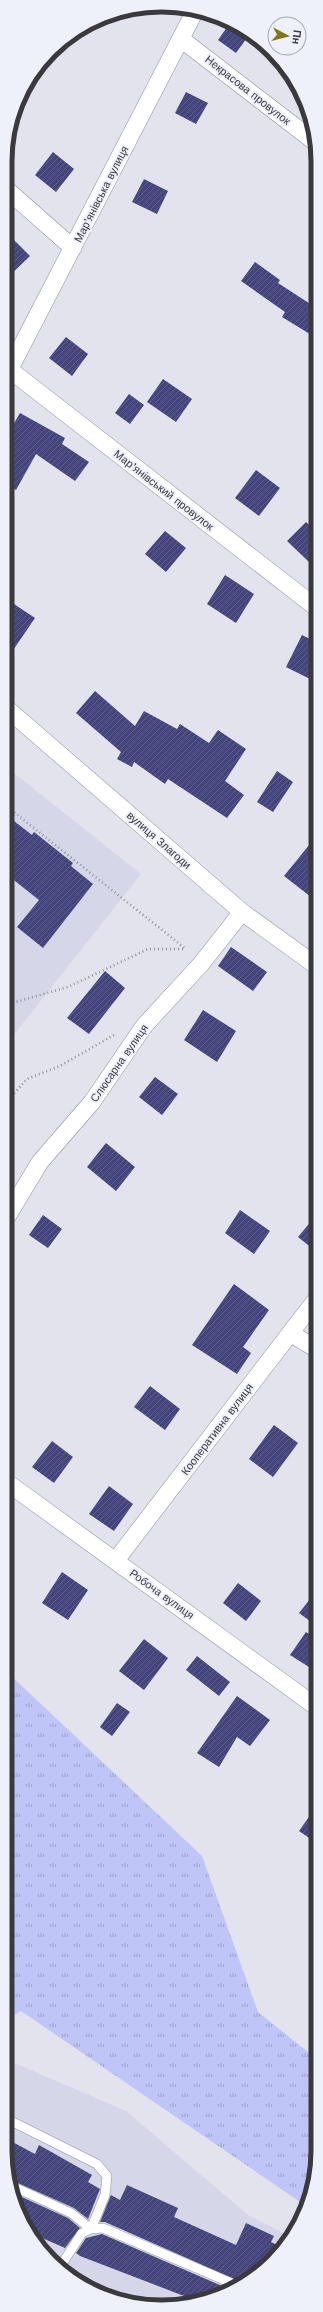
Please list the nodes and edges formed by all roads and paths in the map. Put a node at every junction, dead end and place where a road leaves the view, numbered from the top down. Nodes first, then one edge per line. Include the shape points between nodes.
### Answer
1 (194, 16) edge
2 (181, 39) junction
3 (309, 137) edge
4 (12, 194) edge
5 (73, 248) junction
6 (12, 366) edge
7 (12, 377) edge
8 (311, 604) edge
9 (12, 713) edge
10 (12, 811) edge
11 (242, 912) junction
12 (186, 949) junction
13 (311, 963) edge
14 (201, 964) junction
15 (12, 1003) edge
16 (144, 1026) junction
17 (12, 1096) edge
18 (12, 1208) edge
19 (311, 1306) edge
20 (290, 1333) junction
21 (311, 1346) edge
22 (12, 1486) edge
23 (116, 1560) junction
24 (311, 1703) edge
25 (12, 2122) edge
26 (17, 2188) edge
27 (91, 2229) junction
28 (63, 2263) edge
29 (231, 2283) edge

1 - 2 street, Мар’янівська вулиця
2 - 3 street, Некрасова провулок
2 - 5 street, Мар’янівська вулиця
4 - 5 street
5 - 6 street, Мар’янівська вулиця
7 - 8 street, Мар’янівський провулок
9 - 11 street, вулиця Злагоди
10 - 12 path
11 - 13 street, вулиця Злагоди
11 - 14 street, Слюсарна вулиця
12 - 14 path
12 - 15 path via 148,949 68,987
14 - 16 street, Слюсарна вулиця
16 - 17 path via 133,1027 112,1036 60,1066 27,1079
16 - 18 street, Слюсарна вулиця via 92,1102 40,1162
19 - 20 street, Кооперативна вулиця
20 - 21 street
20 - 23 street, Кооперативна вулиця
22 - 23 street, Робоча вулиця
23 - 24 street, Робоча вулиця
25 - 27 lane via 97,2164 107,2176 105,2195
26 - 27 lane via 71,2213
27 - 28 lane via 82,2233
27 - 29 lane via 103,2228

